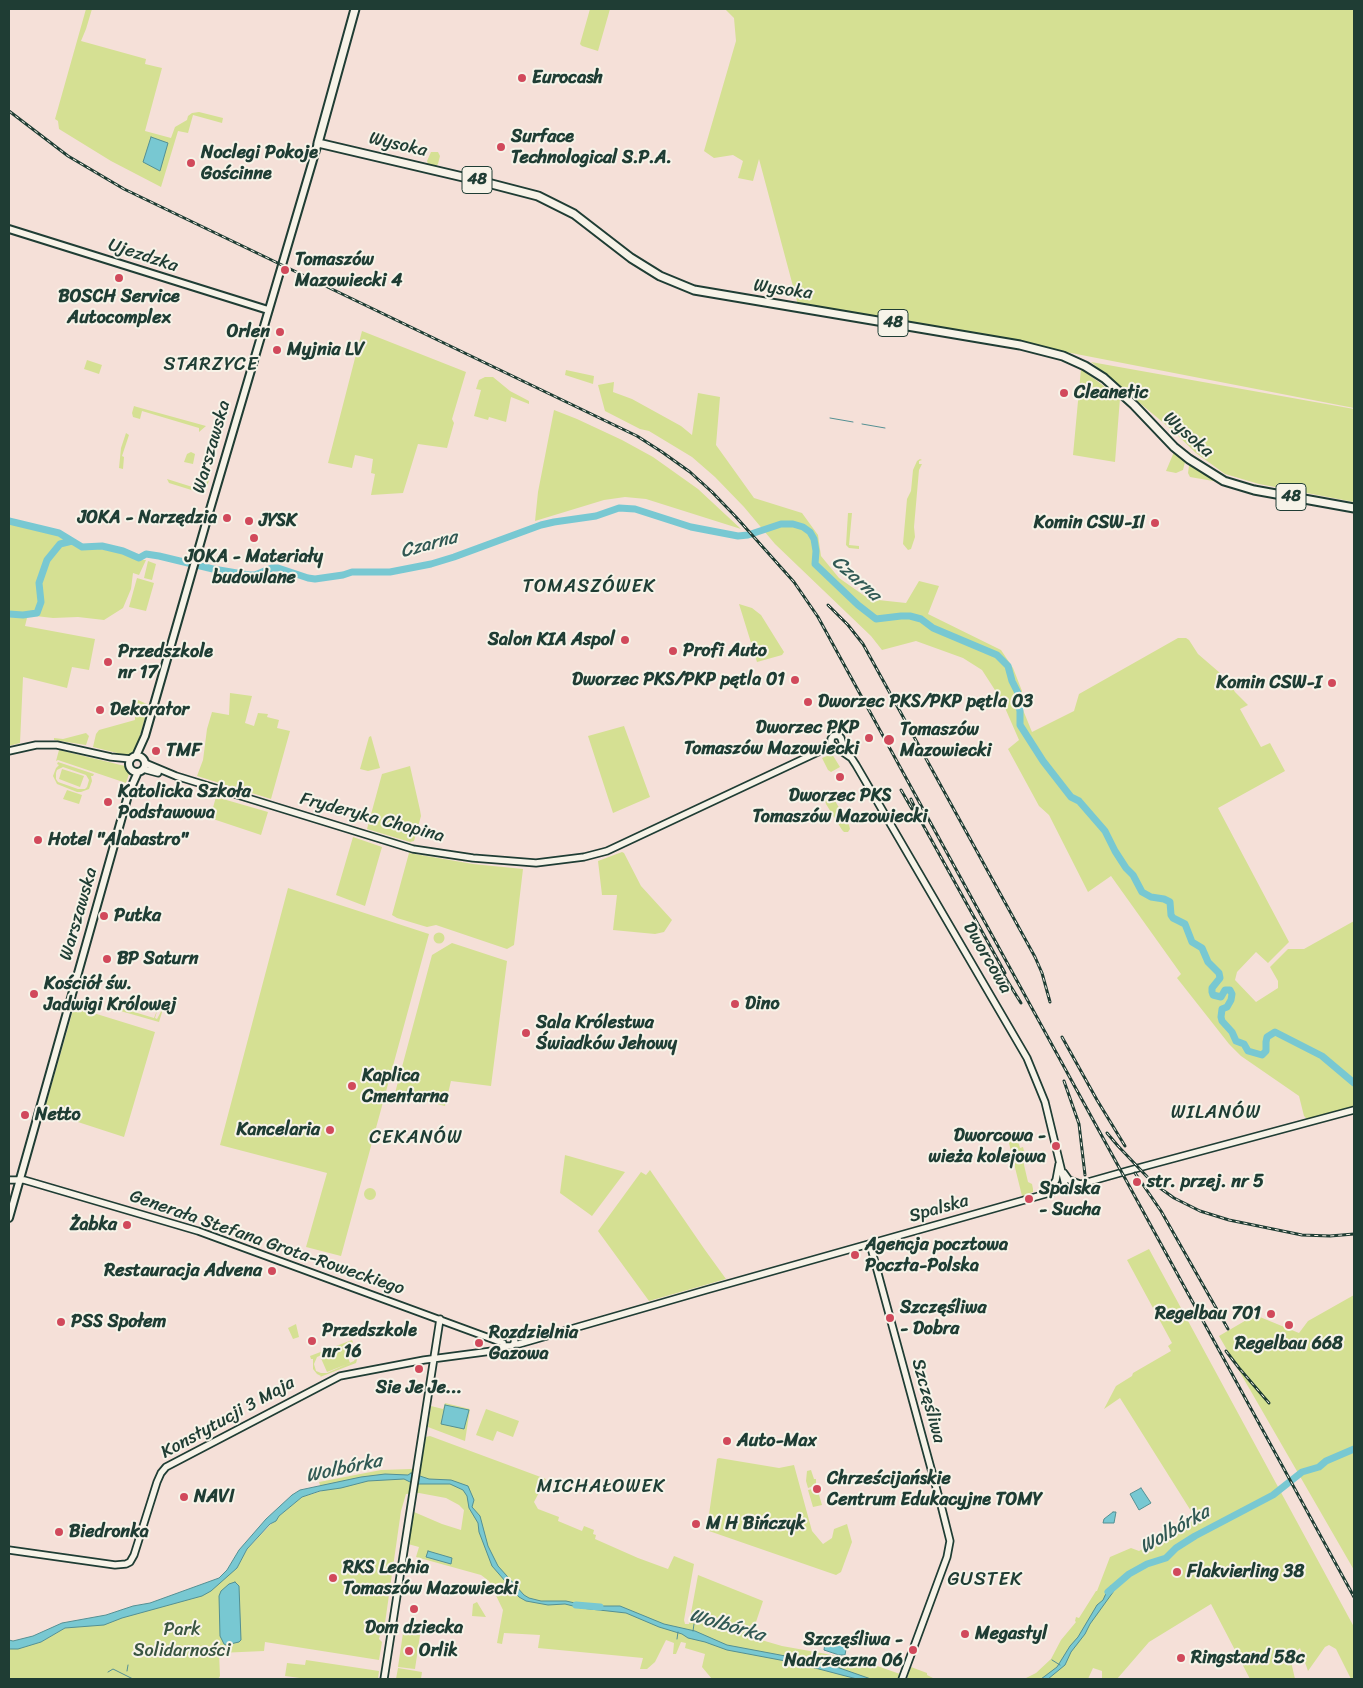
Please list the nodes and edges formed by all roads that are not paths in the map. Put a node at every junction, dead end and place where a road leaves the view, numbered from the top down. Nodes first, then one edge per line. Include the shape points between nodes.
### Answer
1 (356, 9) edge
2 (318, 143) junction
3 (9, 229) edge
4 (268, 310) junction
5 (1354, 508) edge
6 (835, 744) joint
7 (9, 751) edge
8 (137, 764) junction
9 (1354, 1110) edge
10 (1059, 1160) junction
11 (1062, 1170) junction
12 (19, 1179) junction
13 (9, 1180) edge
14 (1082, 1184) junction
15 (1066, 1189) junction
16 (16, 1193) junction
17 (1041, 1196) junction
18 (9, 1218) edge
19 (870, 1244) junction
20 (440, 1319) junction
21 (474, 1332) junction
22 (506, 1335) junction
23 (514, 1341) junction
24 (504, 1344) junction
25 (433, 1360) junction
26 (9, 1550) edge
27 (384, 1679) edge
28 (902, 1679) edge

1 - 2 main road, Warszawska
2 - 4 main road, Warszawska
2 - 5 main road, Wysoka / 48 via 547,200 584,220 644,267 694,290 1026,346 1063,356 1104,378 1174,447 1229,484
3 - 4 main road, Ujezdzka
4 - 8 main road, Warszawska
6 - 8 street, Fryderyka Chopina via 607,851 536,863 473,858 413,848
6 - 10 street, Dworcowa via 850,757 1027,1058 1045,1102
7 - 8 street, Fryderyka Chopina via 36,745 58,745
8 - 12 main road, Warszawska
9 - 14 street, Spalska
10 - 11 street, Dworcowa
10 - 17 street via 1056,1180
11 - 14 street via 1069,1180
11 - 15 street, Dworcowa
12 - 13 street
12 - 16 main road, Warszawska
12 - 20 street, Generała Stefana Grota-Roweckiego via 207,1234
13 - 16 street
14 - 15 street, Spalska
15 - 17 street, Spalska
16 - 18 main road, Warszawska
17 - 19 street, Spalska
19 - 23 street, Spalska via 519,1344
19 - 28 street, Szczęśliwa via 950,1541
20 - 21 street, Generała Stefana Grota-Roweckiego
20 - 25 street
21 - 22 street, Generała Stefana Grota-Roweckiego
21 - 24 street, Generała Stefana Grota-Roweckiego
22 - 23 street via 511,1335
22 - 24 street
23 - 24 street via 511,1346
24 - 25 street via 492,1351
25 - 26 street, Konstytucji 3 Maja via 336,1378 170,1465 158,1477 134,1555 126,1564
25 - 27 street

